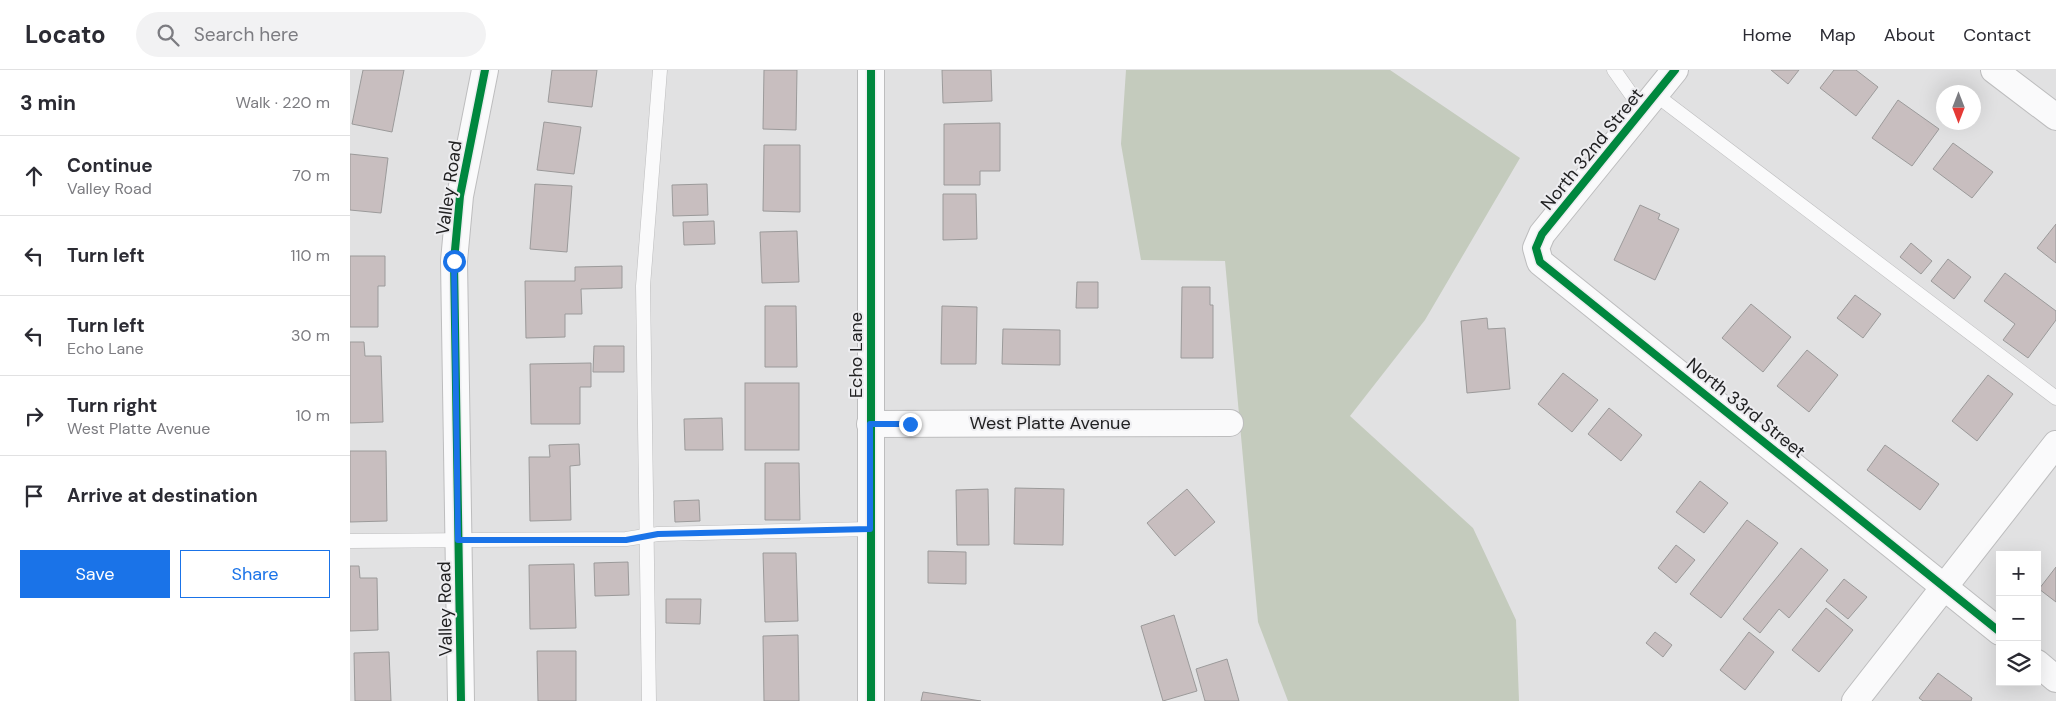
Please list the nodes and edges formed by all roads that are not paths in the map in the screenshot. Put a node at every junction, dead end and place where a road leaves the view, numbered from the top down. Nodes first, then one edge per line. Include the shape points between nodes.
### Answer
1 (485, 70) edge
2 (660, 70) edge
3 (871, 70) edge
4 (1614, 70) edge
5 (1675, 70) edge
6 (1994, 70) edge
7 (1650, 103) junction
8 (2056, 117) edge
9 (1536, 248) joint
10 (2056, 398) edge
11 (1230, 423) dead end
12 (870, 424) junction
13 (2056, 444) edge
14 (870, 529) junction
15 (646, 537) junction
16 (350, 540) edge
17 (458, 540) junction
18 (1945, 587) junction
19 (1996, 629) edge
20 (2041, 666) edge
21 (2056, 679) edge
22 (461, 701) edge
23 (649, 701) edge
24 (871, 701) edge
25 (1855, 701) edge

1 - 17 street, Valley Road via 460,196 454,261
2 - 15 lane via 643,286
3 - 12 street, Echo Lane
4 - 7 lane
5 - 7 street, North 32nd Street
6 - 8 street
7 - 9 street, North 32nd Street via 1542,234
7 - 10 lane
9 - 18 street, North 33rd Street via 1540,262
11 - 12 street, West Platte Avenue
12 - 14 street, Echo Lane
13 - 18 street
14 - 15 lane via 658,534
14 - 24 street, Echo Lane
15 - 17 lane via 626,540
15 - 23 lane
16 - 17 lane
17 - 22 street, Valley Road
18 - 19 street
18 - 25 street
20 - 21 street

